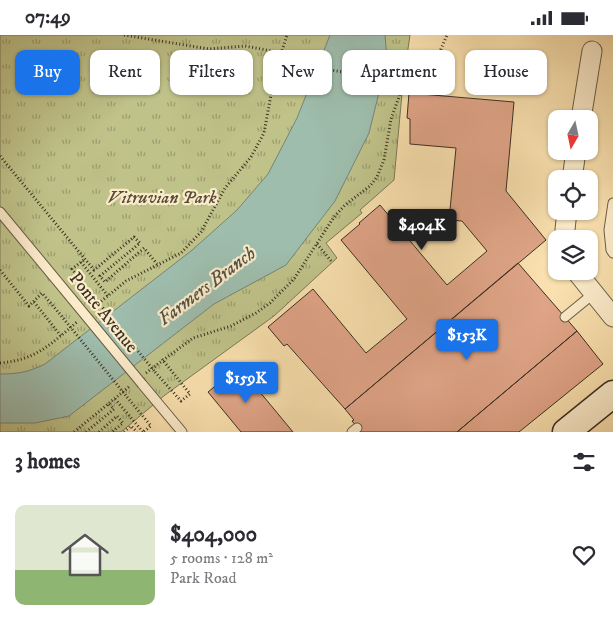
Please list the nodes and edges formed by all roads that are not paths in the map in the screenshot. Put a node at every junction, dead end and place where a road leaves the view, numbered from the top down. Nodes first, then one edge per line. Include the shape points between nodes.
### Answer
1 (592, 51) dead end
2 (582, 110) edge
3 (613, 203) edge
4 (0, 212) edge
5 (613, 253) edge
6 (583, 280) edge
7 (593, 294) junction
8 (565, 317) dead end
9 (613, 317) edge
10 (613, 394) edge
11 (182, 432) edge
12 (566, 432) edge

1 - 2 street
3 - 5 lane via 609,230
4 - 11 lane, Ponte Avenue, bridge
6 - 7 street
7 - 8 lane
7 - 9 street
10 - 12 main road

